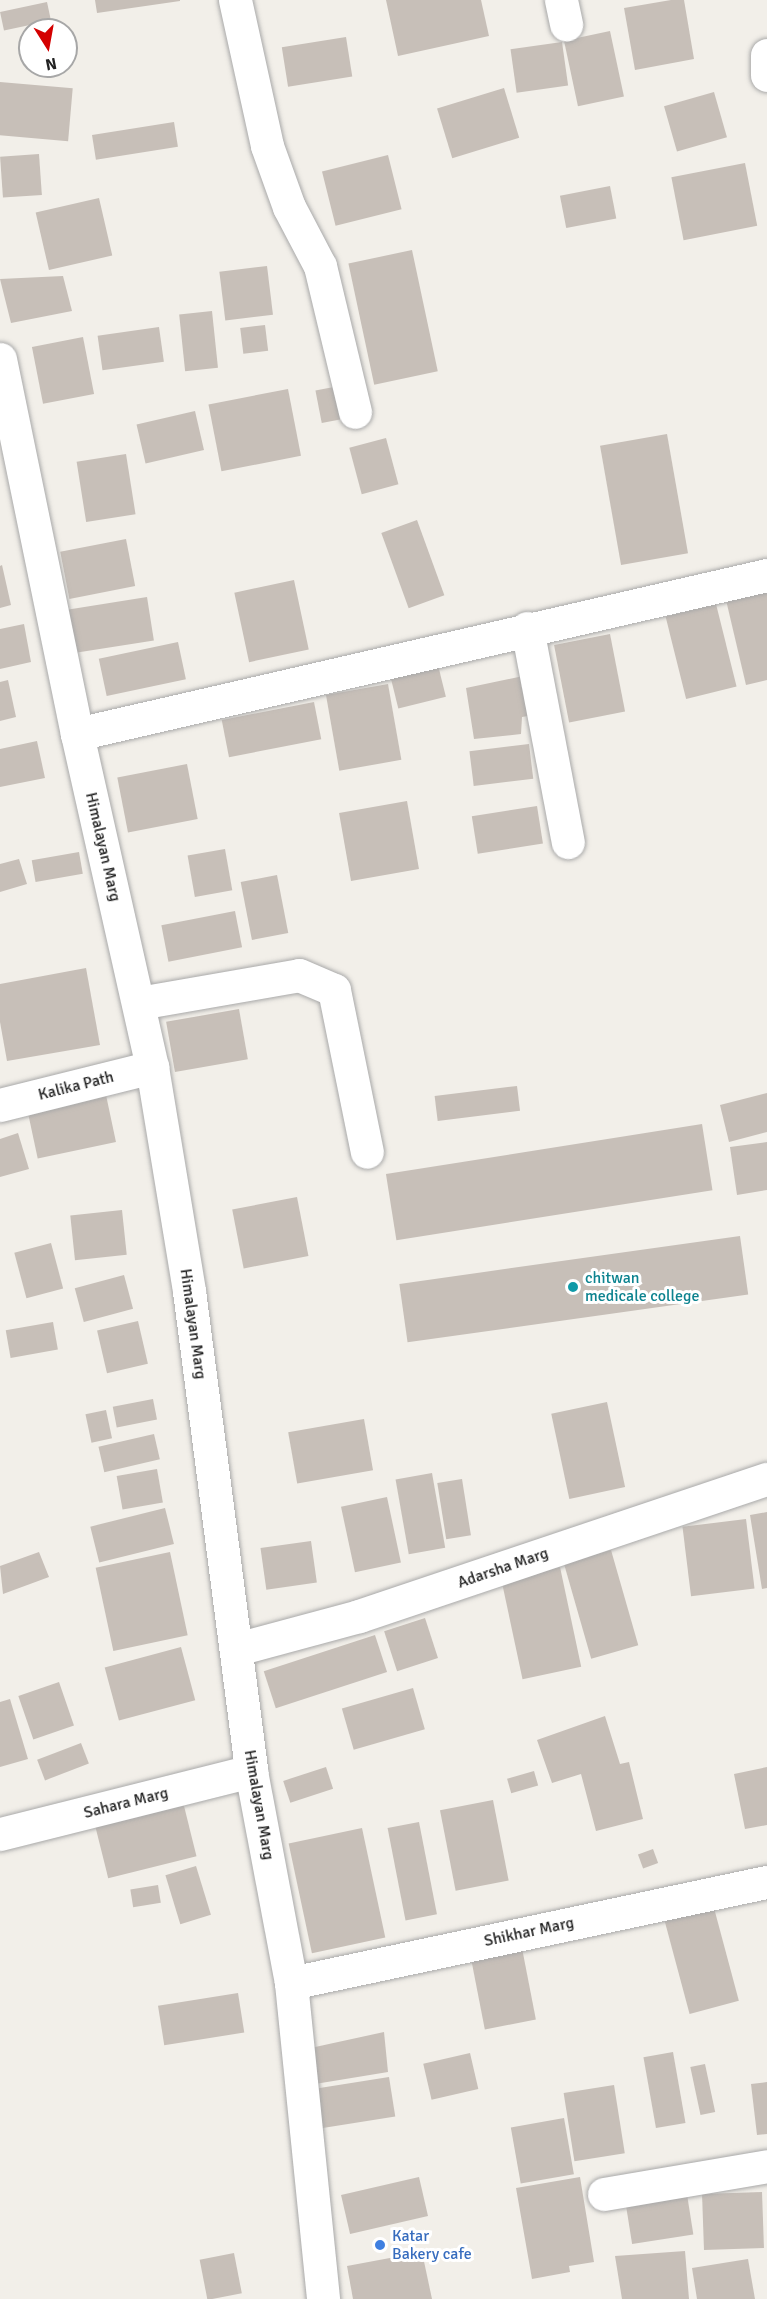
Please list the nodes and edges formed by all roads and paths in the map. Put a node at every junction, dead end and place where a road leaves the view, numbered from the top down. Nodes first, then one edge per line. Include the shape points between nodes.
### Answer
1 (235, 0) edge
2 (767, 55) edge
3 (767, 75) edge
4 (0, 359) edge
5 (355, 412) dead end
6 (767, 574) edge
7 (527, 628) junction
8 (77, 734) junction
9 (567, 843) dead end
10 (139, 1003) junction
11 (152, 1067) junction
12 (0, 1105) edge
13 (367, 1152) dead end
14 (767, 1479) edge
15 (237, 1649) junction
16 (251, 1771) junction
17 (0, 1834) edge
18 (767, 1882) edge
19 (291, 1983) junction
20 (767, 2166) edge
21 (604, 2194) dead end
22 (323, 2299) edge

1 - 5 street via 267,146 289,207 320,266
2 - 3 street
4 - 8 street, Himalayan Marg
6 - 7 street
7 - 8 street
7 - 9 street
8 - 10 street, Himalayan Marg
10 - 11 street, Himalayan Marg
10 - 13 street via 300,975 334,990
11 - 12 street, Kalika Path
11 - 15 street, Himalayan Marg via 189,1291
14 - 15 street, Adarsha Marg via 359,1616
15 - 16 street, Himalayan Marg
16 - 17 street, Sahara Marg
16 - 19 street, Himalayan Marg
18 - 19 street, Shikhar Marg
19 - 22 street, Himalayan Marg
20 - 21 street

